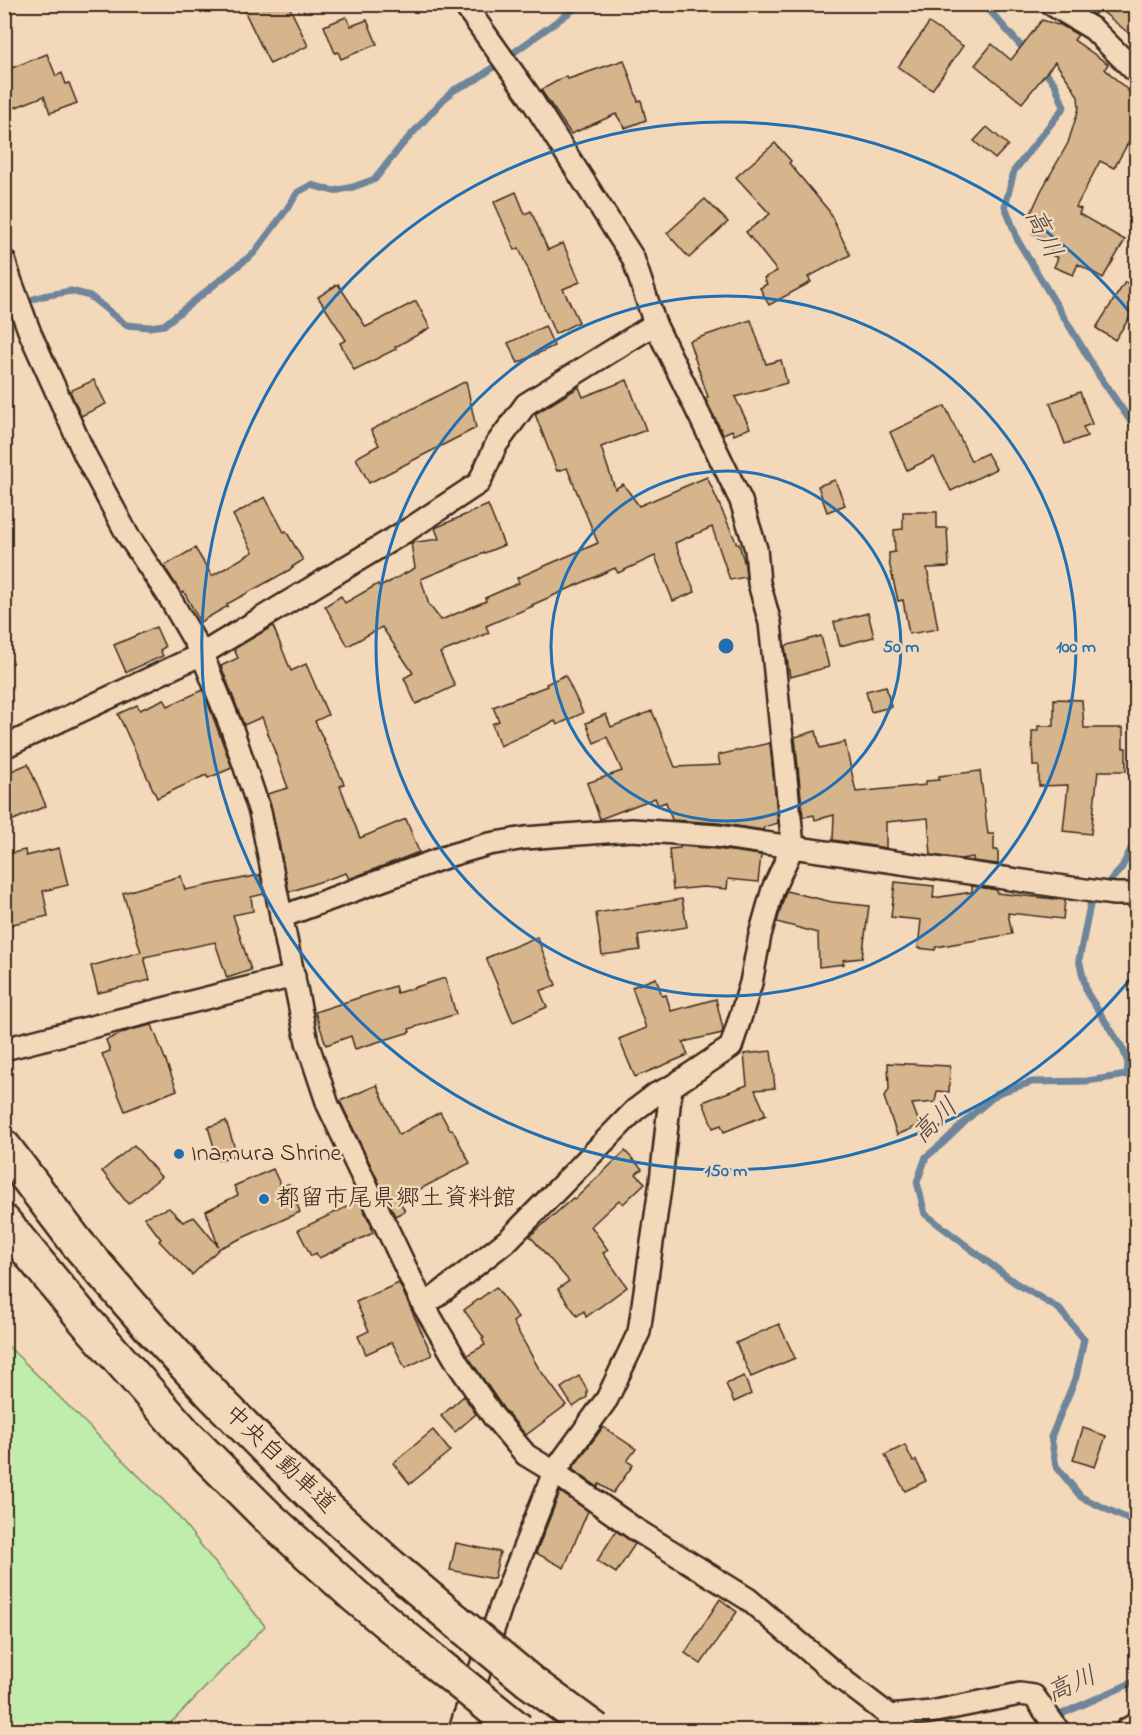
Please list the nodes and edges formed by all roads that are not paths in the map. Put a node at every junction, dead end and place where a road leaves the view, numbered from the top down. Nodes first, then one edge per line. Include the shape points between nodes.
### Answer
1 (464, 4) edge
2 (1051, 4) edge
3 (1137, 72) edge
4 (7, 269) edge
5 (655, 324) junction
6 (202, 654) junction
7 (4, 747) edge
8 (793, 846) junction
9 (1137, 894) edge
10 (281, 917) junction
11 (294, 976) junction
12 (4, 1049) edge
13 (671, 1087) junction
14 (4, 1147) edge
15 (4, 1222) edge
16 (424, 1306) junction
17 (554, 1473) junction
18 (462, 1724) edge
19 (1137, 1724) edge
20 (484, 1731) edge
21 (519, 1731) edge
22 (596, 1731) edge
23 (1058, 1731) edge
24 (1126, 1731) edge

1 - 5 street via 528,94 633,258
2 - 3 street via 1093,29
4 - 6 street via 30,333 85,456 127,534
5 - 6 street via 526,404 496,445 479,483
5 - 8 street via 741,501 756,549 759,583 770,623
6 - 7 street
6 - 10 street via 260,812
8 - 9 street via 1085,890
8 - 10 street via 632,831 525,838 451,855
8 - 13 street via 772,889 751,983 731,1047
10 - 11 street
11 - 12 street
11 - 16 street via 307,1042 328,1105
13 - 16 street via 635,1110 509,1239
13 - 17 street via 639,1332 607,1399
14 - 22 highway, 中央自動車道, bridge via 77,1242 149,1326 311,1494 454,1620
15 - 21 highway, 中央自動車道, bridge via 186,1435 355,1596
16 - 17 street via 493,1416 526,1455
17 - 18 street via 501,1606
17 - 23 street via 748,1599 890,1716 1020,1694 1034,1696
18 - 20 street
19 - 24 street

